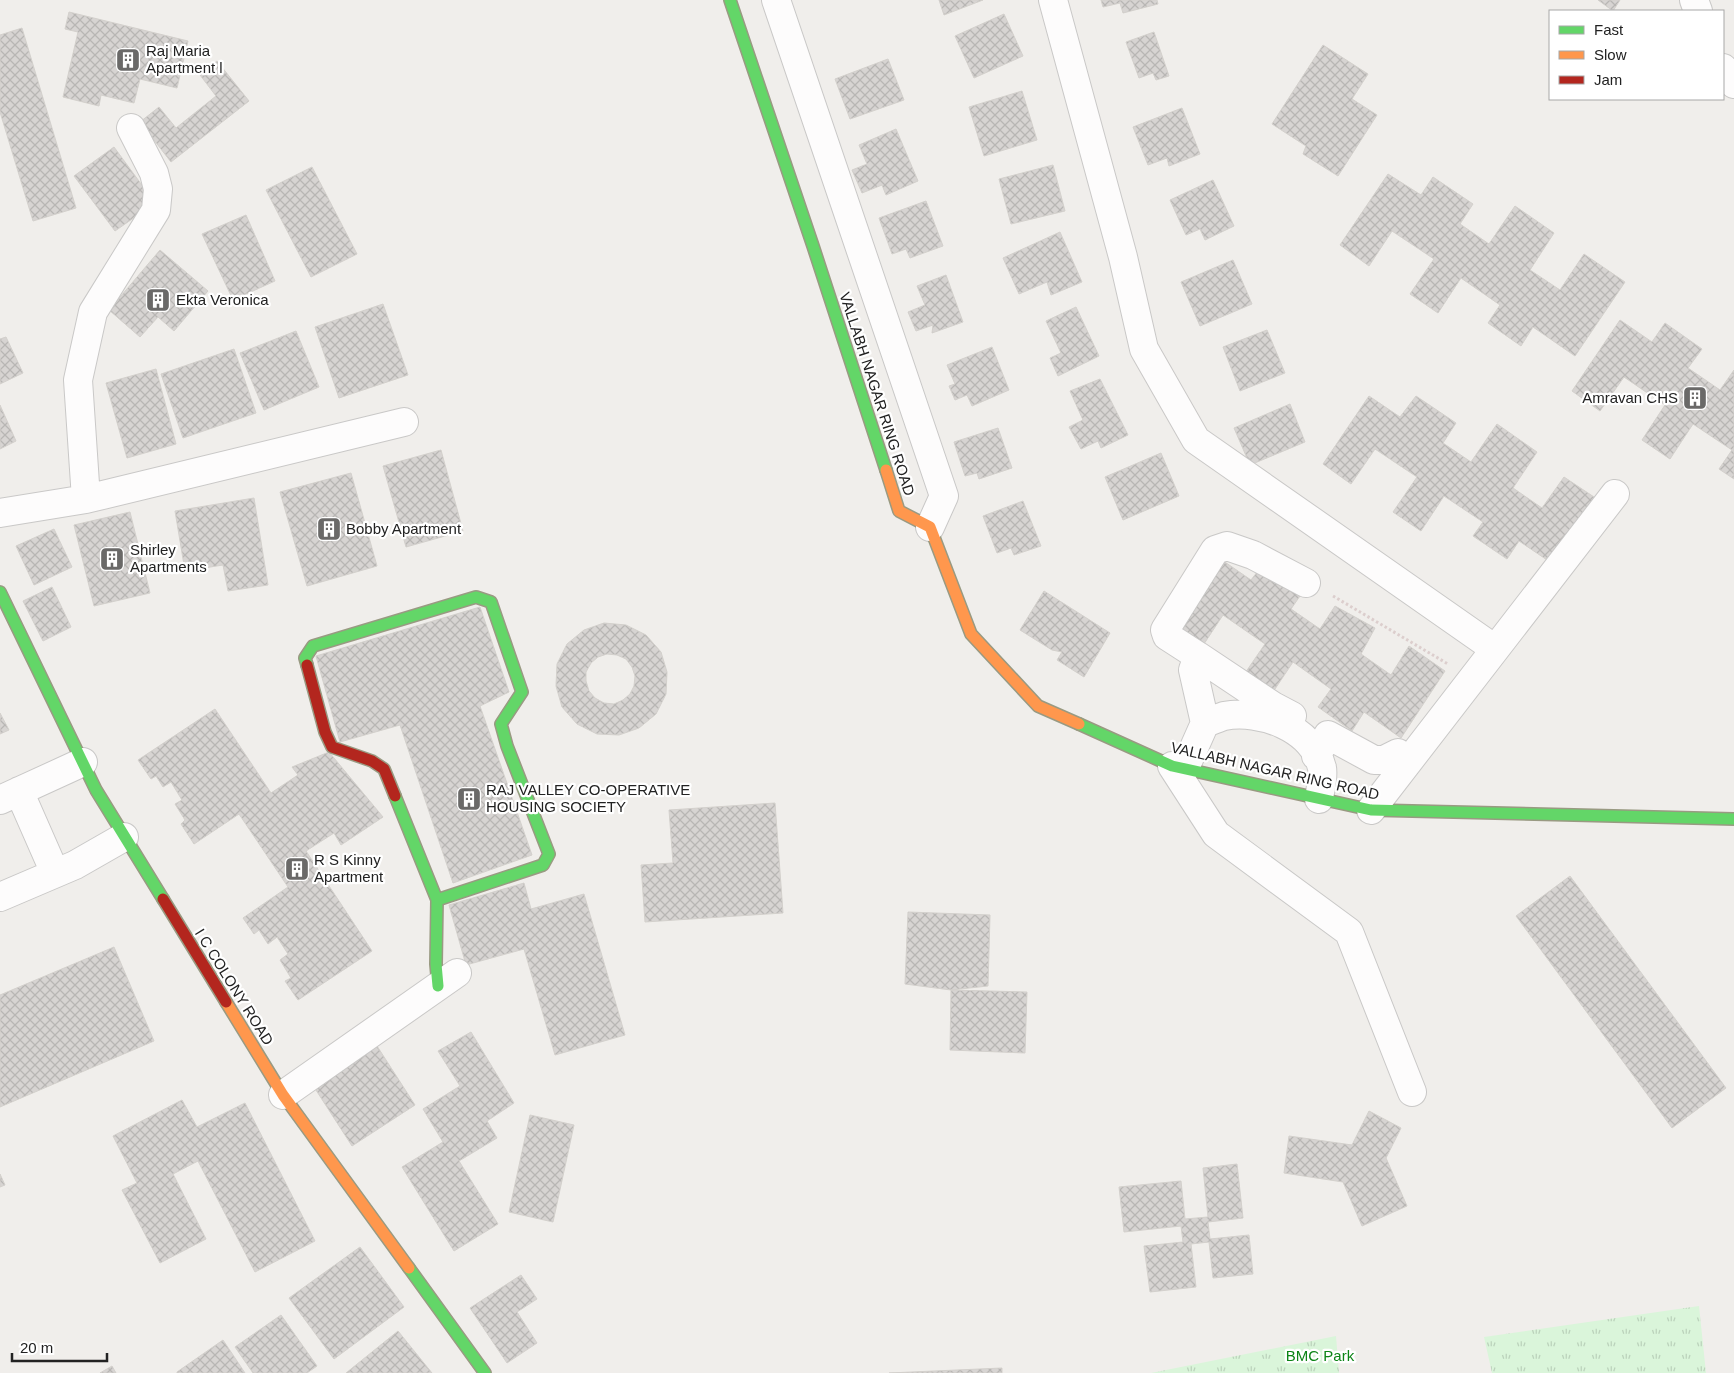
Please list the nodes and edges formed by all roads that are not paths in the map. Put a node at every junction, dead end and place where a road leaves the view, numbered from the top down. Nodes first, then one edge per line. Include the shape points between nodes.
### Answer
1 (730, 0) edge
2 (776, 0) edge
3 (1053, 0) edge
4 (1724, 69) edge
5 (1734, 84) edge
6 (131, 128) dead end
7 (404, 422) dead end
8 (1615, 494) dead end
9 (86, 499) junction
10 (0, 513) edge
11 (930, 527) junction
12 (1317, 588) road end
13 (0, 592) edge
14 (1495, 650) junction
15 (1198, 656) junction
16 (1302, 722) dead end
17 (1205, 723) junction
18 (1398, 753) dead end
19 (1316, 756) junction
20 (83, 762) junction
21 (1179, 767) junction
22 (10, 795) edge
23 (1318, 799) junction
24 (1371, 810) junction
25 (1734, 819) edge
26 (124, 837) junction
27 (55, 873) junction
28 (0, 896) edge
29 (436, 900) junction
30 (447, 979) joint
31 (1412, 1092) dead end
32 (283, 1095) junction
33 (485, 1373) edge

1 - 11 street, VALLABH NAGAR RING ROAD via 899,511
2 - 11 street via 944,496
3 - 14 street via 1123,257 1144,349 1196,440
4 - 5 street
6 - 9 street via 154,173 158,189 156,210 93,312 78,380
7 - 9 street
8 - 14 street
9 - 10 street
11 - 21 street, VALLABH NAGAR RING ROAD via 970,634 1038,706
12 - 15 street via 1253,555 1227,546 1215,550 1165,630 1167,636
13 - 20 street, I C COLONY ROAD
14 - 24 street
15 - 16 street
15 - 17 street via 1193,670
17 - 19 street via 1223,716 1252,715 1281,722 1309,742
17 - 21 street
18 - 19 street via 1384,760 1374,760 1328,735
19 - 23 street via 1323,769
20 - 22 street
20 - 26 street, I C COLONY ROAD
21 - 23 street, VALLABH NAGAR RING ROAD
21 - 31 street via 1216,834 1349,932
22 - 27 street
23 - 24 street, VALLABH NAGAR RING ROAD
24 - 25 street, VALLABH NAGAR RING ROAD
26 - 27 street
26 - 32 street, I C COLONY ROAD
27 - 28 street
29 - 29 street via 384,769 332,746 325,732 305,658 313,646 476,597 491,602 522,692 501,724 549,854 543,865
29 - 30 street via 436,964
30 - 32 street
32 - 33 street, I C COLONY ROAD

